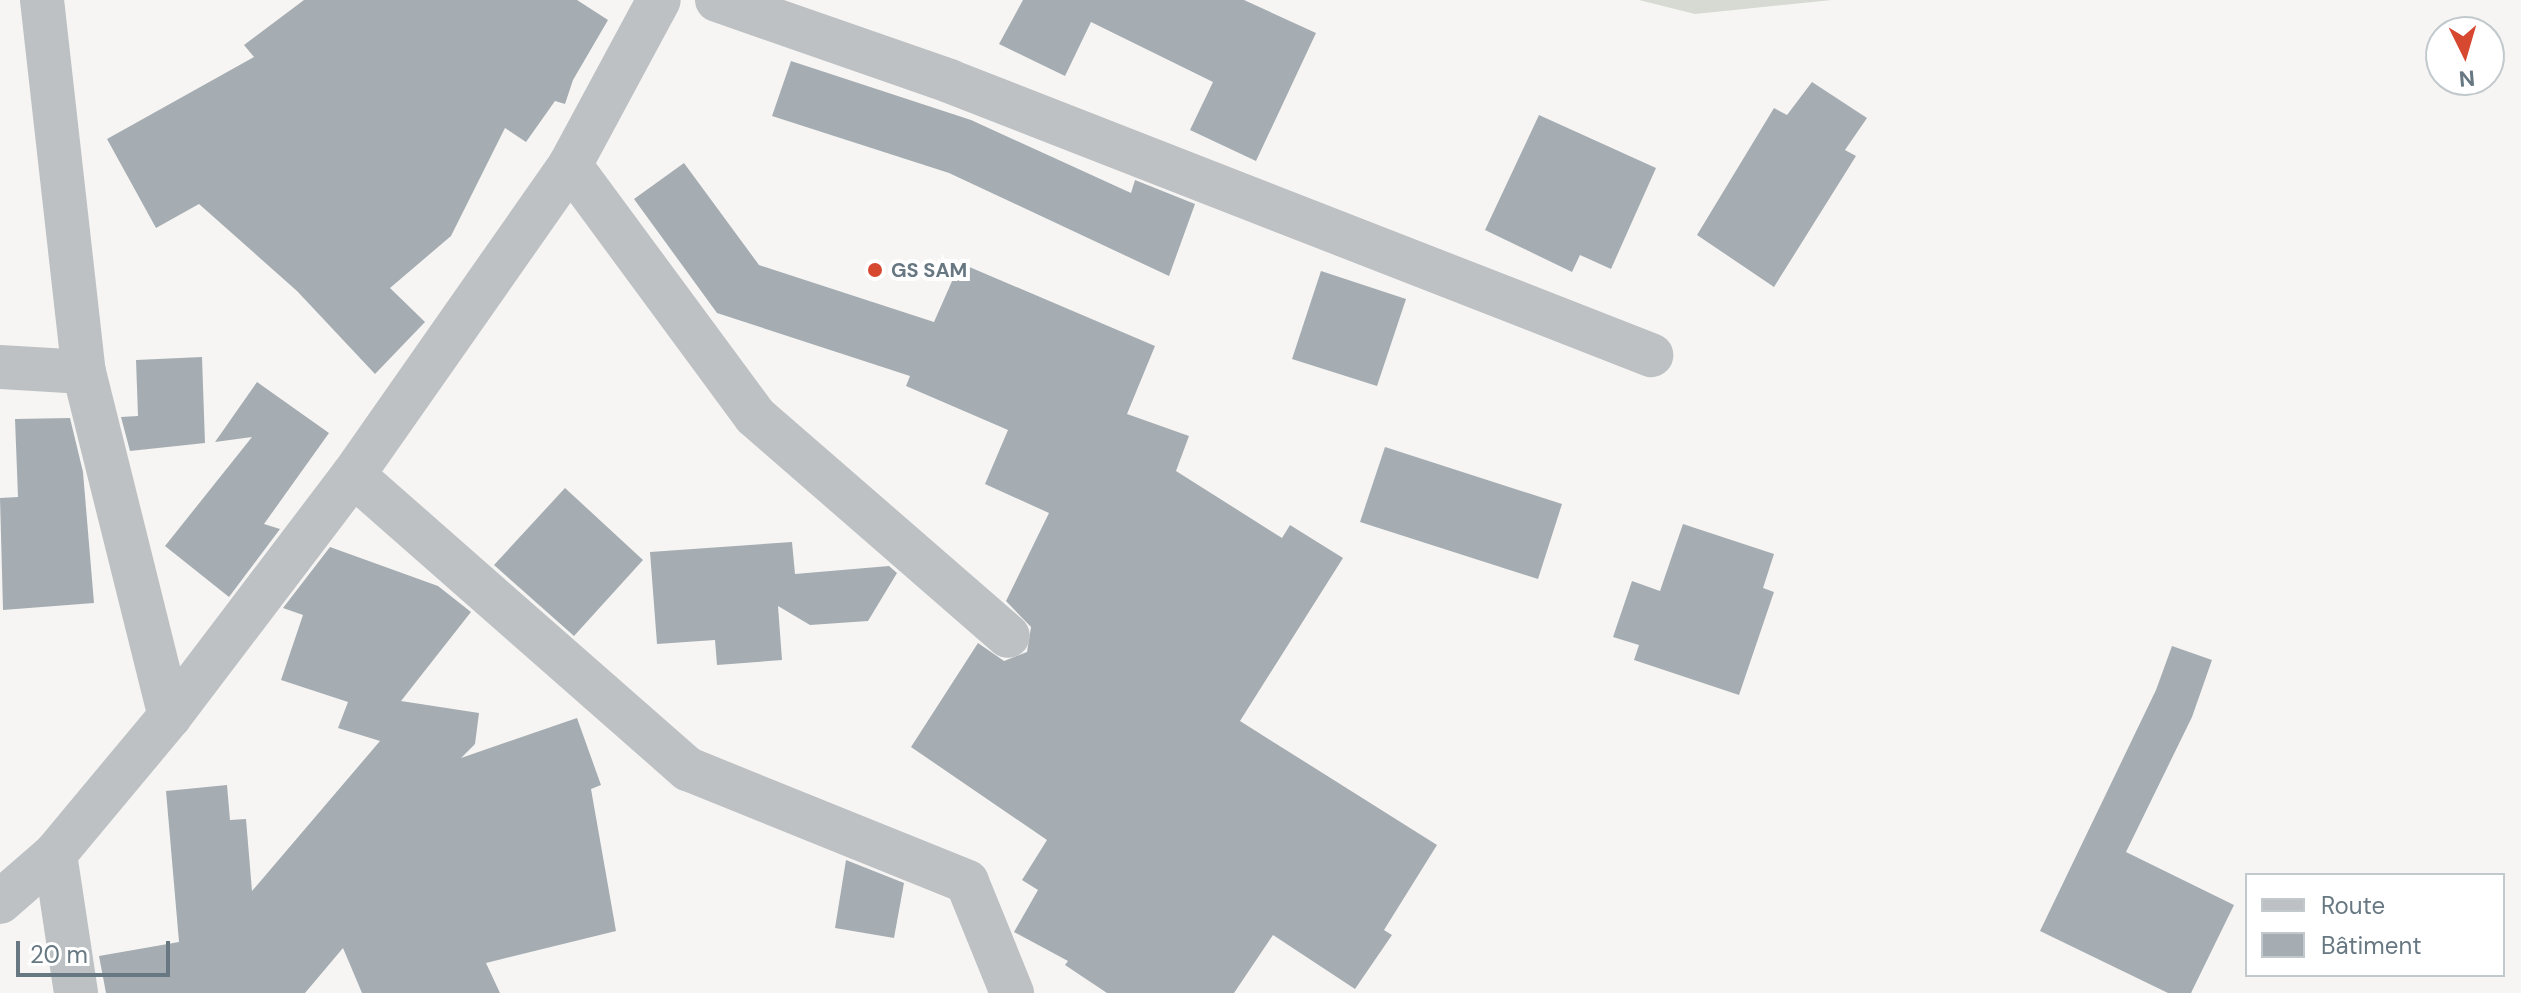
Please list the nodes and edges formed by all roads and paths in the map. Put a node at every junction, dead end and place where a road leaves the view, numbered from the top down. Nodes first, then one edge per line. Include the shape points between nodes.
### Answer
1 (42, 0) edge
2 (659, 0) edge
3 (717, 0) edge
4 (570, 165) junction
5 (1651, 355) dead end
6 (0, 367) edge
7 (84, 372) junction
8 (353, 475) junction
9 (1008, 636) dead end
10 (170, 716) junction
11 (55, 854) junction
12 (0, 902) edge
13 (76, 993) edge
14 (1012, 993) edge

1 - 7 street
2 - 4 street
3 - 5 street via 949,81
4 - 8 street
4 - 9 street via 755,416
6 - 7 street
7 - 10 street
8 - 10 street
8 - 14 street via 688,769 967,882
10 - 11 street
11 - 12 street
11 - 13 street

